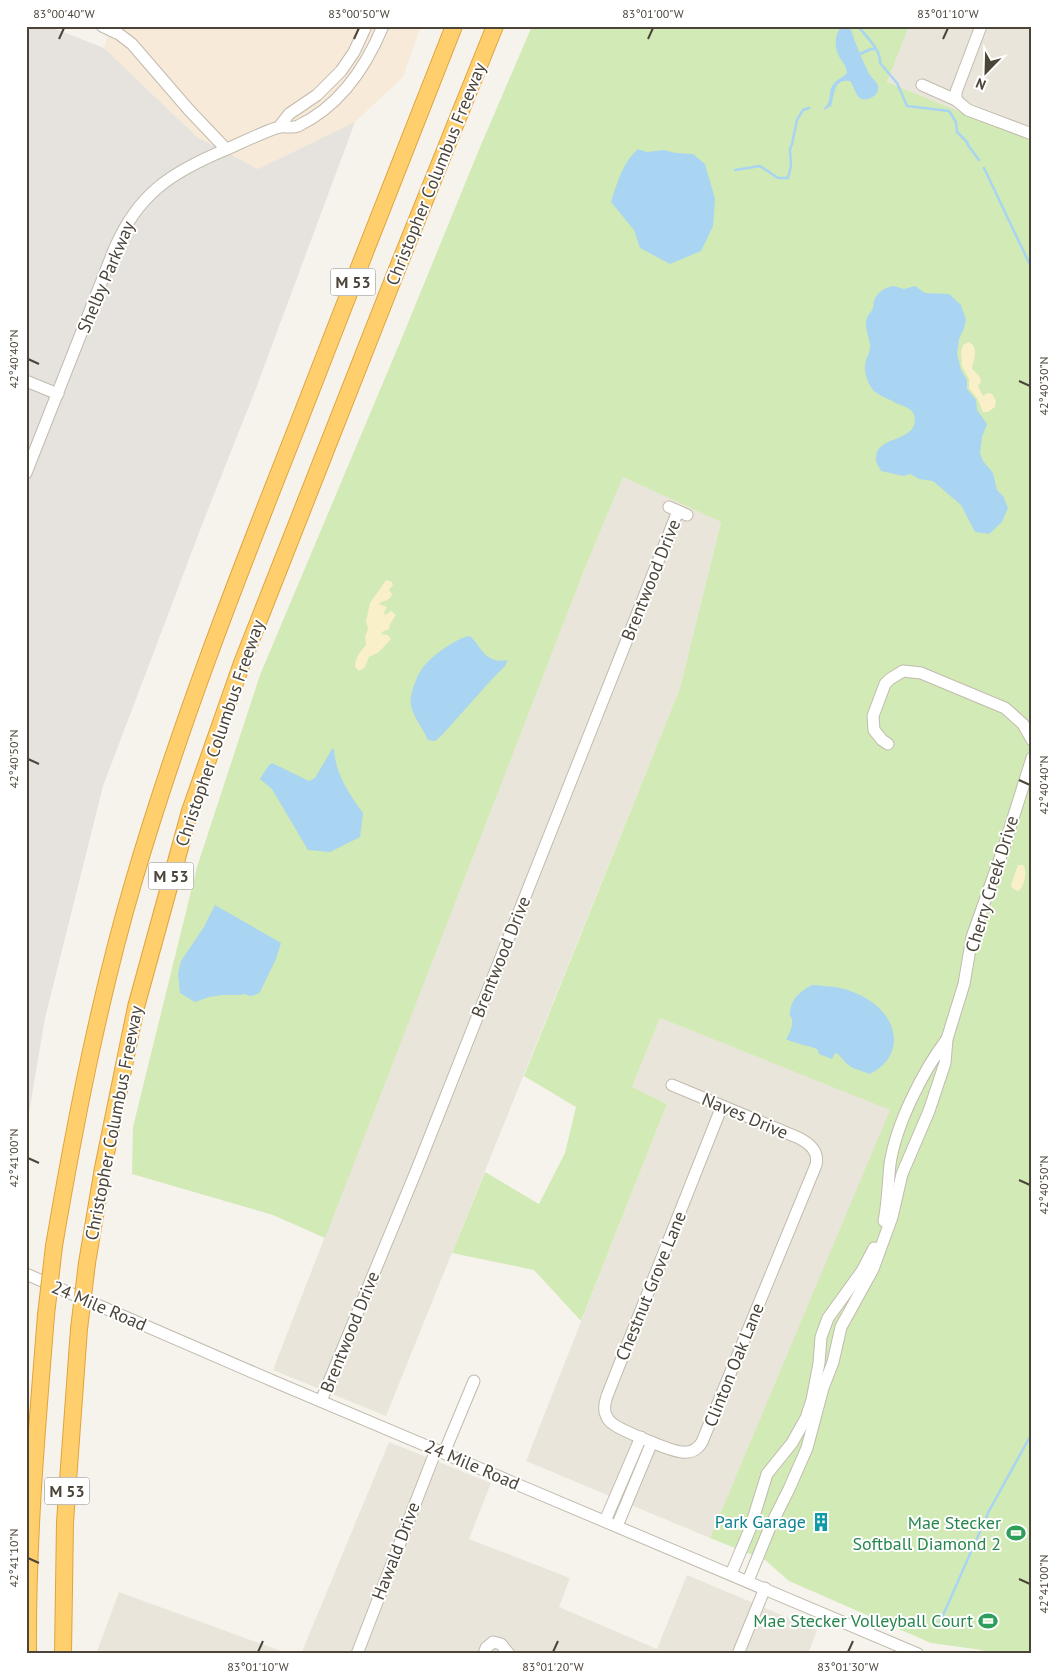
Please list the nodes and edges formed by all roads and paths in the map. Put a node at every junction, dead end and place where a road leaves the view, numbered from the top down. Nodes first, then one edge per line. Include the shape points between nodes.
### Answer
1 (102, 26) edge
2 (366, 26) edge
3 (383, 26) edge
4 (454, 26) edge
5 (496, 26) edge
6 (981, 26) edge
7 (354, 52) junction
8 (361, 70) junction
9 (922, 85) dead end
10 (956, 100) junction
11 (278, 127) junction
12 (1032, 134) edge
13 (226, 149) junction
14 (26, 382) edge
15 (58, 394) junction
16 (26, 473) edge
17 (678, 511) dead end
18 (1032, 740) edge
19 (888, 744) dead end
20 (1032, 758) edge
21 (947, 1039) junction
22 (923, 1078) junction
23 (938, 1083) junction
24 (672, 1085) dead end
25 (722, 1106) junction
26 (815, 1151) joint
27 (887, 1221) junction
28 (26, 1274) edge
29 (474, 1381) dead end
30 (321, 1401) junction
31 (814, 1405) junction
32 (641, 1437) junction
33 (652, 1442) junction
34 (440, 1451) junction
35 (753, 1520) junction
36 (605, 1521) junction
37 (617, 1526) junction
38 (770, 1527) junction
39 (731, 1574) junction
40 (748, 1581) junction
41 (765, 1588) junction
42 (28, 1654) edge
43 (63, 1654) edge
44 (357, 1654) edge
45 (484, 1654) edge
46 (509, 1654) edge
47 (738, 1654) edge
48 (918, 1654) edge

1 - 13 street via 132,44
2 - 7 street, Shelby Parkway
3 - 8 street, Shelby Parkway
4 - 42 highway, Christopher Columbus Freeway / M 53, bridge via 225,610 169,766 133,883 85,1082 54,1246 32,1485
5 - 43 highway, Christopher Columbus Freeway / M 53, bridge via 242,663 176,858 136,1007 103,1168 79,1330 64,1522
6 - 10 street via 956,92
7 - 8 street via 354,64
7 - 11 street, Shelby Parkway via 332,81 288,114
8 - 11 street, Shelby Parkway via 339,96 309,120 296,127
9 - 10 street
10 - 12 street via 968,110
11 - 13 street, Shelby Parkway
13 - 15 street, Shelby Parkway via 186,167 165,181 132,216 114,250
14 - 15 street
15 - 16 street, Shelby Parkway
17 - 30 street, Brentwood Drive via 417,1169
18 - 19 street via 1023,724 1005,708 921,673 902,671 885,684 873,716 874,730
20 - 21 street, Cherry Creek Drive via 972,937 964,984
21 - 22 street, Cherry Creek Drive
21 - 23 street, Cherry Creek Drive via 945,1063
22 - 23 street
22 - 27 street, Cherry Creek Drive via 906,1114 890,1164
23 - 27 street, Cherry Creek Drive
24 - 25 street, Naves Drive
25 - 26 street, Naves Drive via 799,1138
25 - 32 street, Chestnut Grove Lane via 605,1401 604,1411 609,1420
26 - 33 street, Clinton Oak Lane via 816,1165 702,1442 696,1449 685,1452
27 - 31 street, Cherry Creek Drive via 873,1270 841,1326 833,1362
27 - 31 street, Cherry Creek Drive via 862,1271 828,1318 821,1337
28 - 30 street, 24 Mile Road
29 - 34 street, Hawald Drive
30 - 34 street, 24 Mile Road
31 - 35 street, Cherry Creek Drive via 792,1443 767,1474
31 - 38 street, Cherry Creek Drive via 806,1448
32 - 33 street, Chestnut Grove Lane
32 - 36 street
33 - 37 street
34 - 36 street, 24 Mile Road
34 - 44 street, Hawald Drive via 418,1492
35 - 38 street
35 - 39 street, Cherry Creek Drive
36 - 37 street, 24 Mile Road
37 - 39 street, 24 Mile Road
38 - 40 street, Cherry Creek Drive
39 - 40 street, 24 Mile Road
40 - 41 street, 24 Mile Road
41 - 47 street
41 - 48 street, 24 Mile Road
45 - 46 street via 493,1642 501,1644

